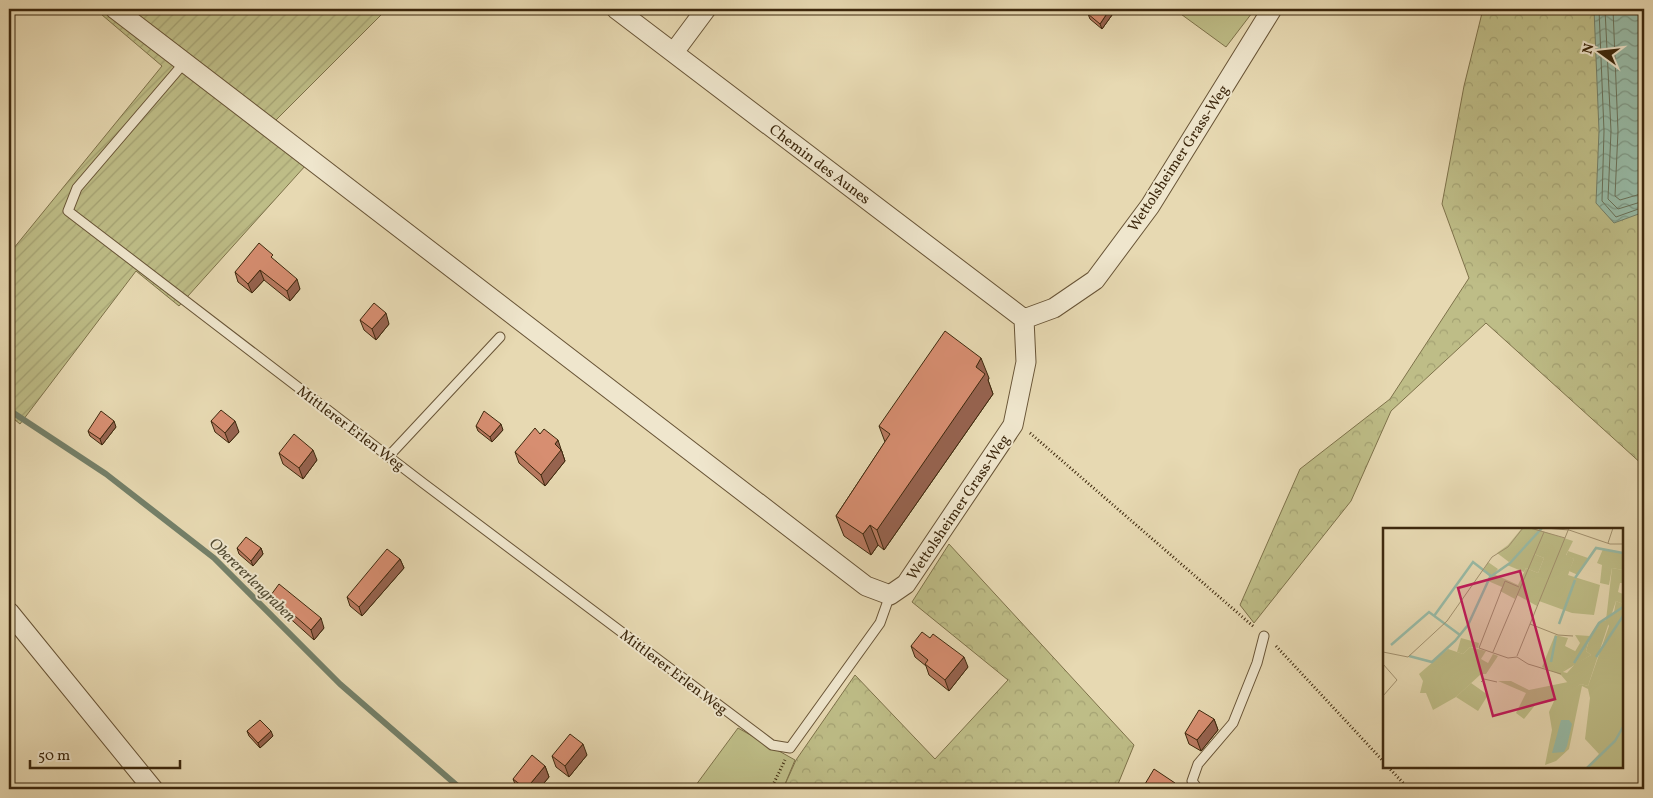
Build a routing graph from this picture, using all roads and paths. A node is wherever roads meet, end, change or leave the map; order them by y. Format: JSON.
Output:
{"nodes":[{"id":1,"x":115,"y":9,"type":"edge"},
{"id":2,"x":616,"y":9,"type":"edge"},
{"id":3,"x":706,"y":9,"type":"edge"},
{"id":4,"x":1272,"y":9,"type":"edge"},
{"id":5,"x":674,"y":52,"type":"junction"},
{"id":6,"x":184,"y":63,"type":"junction"},
{"id":7,"x":1024,"y":319,"type":"junction"},
{"id":8,"x":500,"y":337,"type":"dead end"},
{"id":9,"x":1013,"y":425,"type":"junction"},
{"id":10,"x":388,"y":456,"type":"junction"},
{"id":11,"x":890,"y":595,"type":"junction"},
{"id":12,"x":9,"y":612,"type":"edge"},
{"id":13,"x":1264,"y":636,"type":"junction"},
{"id":14,"x":790,"y":748,"type":"junction"},
{"id":15,"x":1383,"y":761,"type":"edge"},
{"id":16,"x":1389,"y":768,"type":"edge"},
{"id":17,"x":153,"y":789,"type":"edge"},
{"id":18,"x":771,"y":789,"type":"edge"},
{"id":19,"x":1198,"y":789,"type":"edge"},
{"id":20,"x":1409,"y":789,"type":"edge"}],
"edges":[{"from":1,"to":6,"type":"street"},
{"from":2,"to":5,"type":"street","name":"Chemin des Aunes"},
{"from":3,"to":5,"type":"street"},
{"from":4,"to":7,"type":"street","name":"Wettolsheimer Grass-Weg"},
{"from":5,"to":7,"type":"street","name":"Chemin des Aunes"},
{"from":6,"to":10,"type":"lane","name":"Mittlerer Erlen Weg"},
{"from":6,"to":11,"type":"street"},
{"from":7,"to":9,"type":"street","name":"Wettolsheimer Grass-Weg"},
{"from":8,"to":10,"type":"lane"},
{"from":9,"to":11,"type":"street","name":"Wettolsheimer Grass-Weg"},
{"from":9,"to":13,"type":"path"},
{"from":10,"to":14,"type":"lane","name":"Mittlerer Erlen Weg"},
{"from":11,"to":14,"type":"lane"},
{"from":12,"to":17,"type":"street"},
{"from":13,"to":15,"type":"path"},
{"from":13,"to":19,"type":"lane"},
{"from":14,"to":18,"type":"path"},
{"from":16,"to":20,"type":"path"}]}
